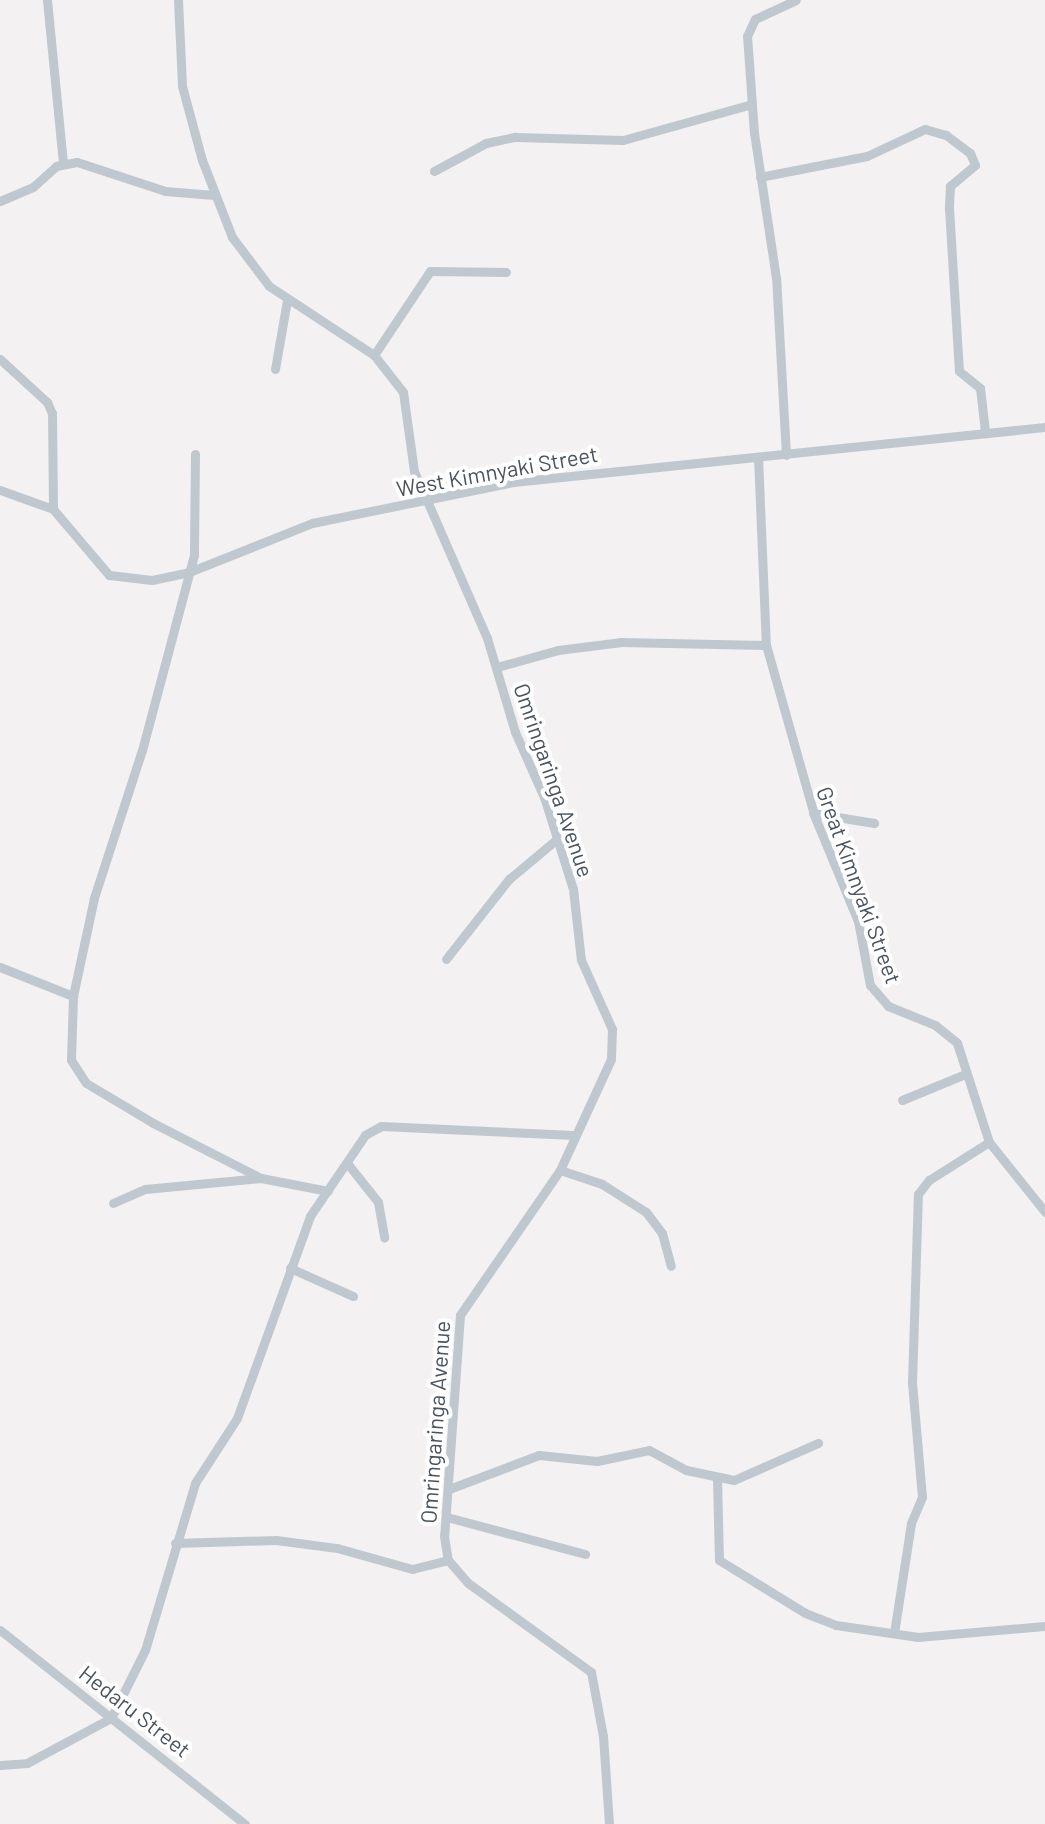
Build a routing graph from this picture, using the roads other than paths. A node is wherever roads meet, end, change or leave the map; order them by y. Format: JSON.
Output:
{"nodes":[{"id":1,"x":47,"y":0,"type":"edge"},
{"id":2,"x":178,"y":0,"type":"edge"},
{"id":3,"x":796,"y":0,"type":"edge"},
{"id":4,"x":752,"y":104,"type":"junction"},
{"id":5,"x":63,"y":163,"type":"junction"},
{"id":6,"x":434,"y":171,"type":"dead end"},
{"id":7,"x":760,"y":177,"type":"junction"},
{"id":8,"x":214,"y":195,"type":"junction"},
{"id":9,"x":0,"y":201,"type":"edge"},
{"id":10,"x":506,"y":272,"type":"dead end"},
{"id":11,"x":287,"y":300,"type":"junction"},
{"id":12,"x":374,"y":355,"type":"junction"},
{"id":13,"x":0,"y":359,"type":"edge"},
{"id":14,"x":275,"y":369,"type":"dead end"},
{"id":15,"x":1045,"y":427,"type":"edge"},
{"id":16,"x":985,"y":431,"type":"junction"},
{"id":17,"x":195,"y":454,"type":"dead end"},
{"id":18,"x":786,"y":455,"type":"junction"},
{"id":19,"x":758,"y":457,"type":"junction"},
{"id":20,"x":0,"y":490,"type":"edge"},
{"id":21,"x":427,"y":501,"type":"junction"},
{"id":22,"x":53,"y":509,"type":"junction"},
{"id":23,"x":189,"y":572,"type":"junction"},
{"id":24,"x":766,"y":645,"type":"junction"},
{"id":25,"x":497,"y":667,"type":"junction"},
{"id":26,"x":813,"y":813,"type":"junction"},
{"id":27,"x":874,"y":823,"type":"dead end"},
{"id":28,"x":557,"y":839,"type":"junction"},
{"id":29,"x":446,"y":959,"type":"dead end"},
{"id":30,"x":0,"y":967,"type":"edge"},
{"id":31,"x":73,"y":996,"type":"junction"},
{"id":32,"x":965,"y":1074,"type":"junction"},
{"id":33,"x":902,"y":1100,"type":"dead end"},
{"id":34,"x":574,"y":1135,"type":"junction"},
{"id":35,"x":989,"y":1142,"type":"junction"},
{"id":36,"x":347,"y":1163,"type":"junction"},
{"id":37,"x":560,"y":1170,"type":"junction"},
{"id":38,"x":261,"y":1178,"type":"junction"},
{"id":39,"x":328,"y":1191,"type":"junction"},
{"id":40,"x":113,"y":1203,"type":"dead end"},
{"id":41,"x":1045,"y":1212,"type":"edge"},
{"id":42,"x":384,"y":1237,"type":"dead end"},
{"id":43,"x":671,"y":1266,"type":"dead end"},
{"id":44,"x":290,"y":1268,"type":"junction"},
{"id":45,"x":353,"y":1296,"type":"dead end"},
{"id":46,"x":818,"y":1443,"type":"dead end"},
{"id":47,"x":717,"y":1479,"type":"junction"},
{"id":48,"x":449,"y":1489,"type":"junction"},
{"id":49,"x":447,"y":1517,"type":"junction"},
{"id":50,"x":175,"y":1543,"type":"junction"},
{"id":51,"x":585,"y":1554,"type":"dead end"},
{"id":52,"x":448,"y":1560,"type":"junction"},
{"id":53,"x":1045,"y":1626,"type":"edge"},
{"id":54,"x":0,"y":1630,"type":"edge"},
{"id":55,"x":894,"y":1633,"type":"junction"},
{"id":56,"x":111,"y":1718,"type":"junction"},
{"id":57,"x":0,"y":1765,"type":"edge"},
{"id":58,"x":245,"y":1824,"type":"edge"},
{"id":59,"x":609,"y":1824,"type":"edge"}],
"edges":[{"from":1,"to":5,"type":"street"},
{"from":2,"to":8,"type":"street","name":"Omringaringa Avenue"},
{"from":3,"to":4,"type":"street"},
{"from":4,"to":6,"type":"street"},
{"from":4,"to":7,"type":"street"},
{"from":5,"to":8,"type":"street"},
{"from":5,"to":9,"type":"street"},
{"from":7,"to":16,"type":"street"},
{"from":7,"to":18,"type":"street"},
{"from":8,"to":11,"type":"street","name":"Omringaringa Avenue"},
{"from":10,"to":12,"type":"street"},
{"from":11,"to":12,"type":"street","name":"Omringaringa Avenue"},
{"from":11,"to":14,"type":"street"},
{"from":12,"to":21,"type":"street","name":"Omringaringa Avenue"},
{"from":13,"to":22,"type":"street"},
{"from":15,"to":16,"type":"street","name":"West Kimnyaki Street"},
{"from":16,"to":18,"type":"street","name":"West Kimnyaki Street"},
{"from":17,"to":23,"type":"street"},
{"from":18,"to":19,"type":"street","name":"West Kimnyaki Street"},
{"from":19,"to":21,"type":"street","name":"West Kimnyaki Street"},
{"from":19,"to":24,"type":"street","name":"Great Kimnyaki Street"},
{"from":20,"to":22,"type":"street"},
{"from":21,"to":23,"type":"street","name":"West Kimnyaki Street"},
{"from":21,"to":25,"type":"street","name":"Omringaringa Avenue"},
{"from":22,"to":23,"type":"street","name":"West Kimnyaki Street"},
{"from":23,"to":31,"type":"street"},
{"from":24,"to":25,"type":"street"},
{"from":24,"to":26,"type":"street","name":"Great Kimnyaki Street"},
{"from":25,"to":28,"type":"street","name":"Omringaringa Avenue"},
{"from":26,"to":27,"type":"street"},
{"from":26,"to":32,"type":"street","name":"Great Kimnyaki Street"},
{"from":28,"to":29,"type":"street"},
{"from":28,"to":34,"type":"street","name":"Omringaringa Avenue"},
{"from":30,"to":31,"type":"street"},
{"from":31,"to":38,"type":"street"},
{"from":32,"to":33,"type":"street"},
{"from":32,"to":35,"type":"street","name":"Great Kimnyaki Street"},
{"from":34,"to":36,"type":"street"},
{"from":34,"to":37,"type":"street","name":"Omringaringa Avenue"},
{"from":35,"to":41,"type":"street","name":"Great Kimnyaki Street"},
{"from":35,"to":55,"type":"street"},
{"from":36,"to":39,"type":"street"},
{"from":36,"to":42,"type":"street"},
{"from":37,"to":43,"type":"street"},
{"from":37,"to":48,"type":"street","name":"Omringaringa Avenue"},
{"from":38,"to":39,"type":"street"},
{"from":38,"to":40,"type":"street"},
{"from":39,"to":44,"type":"street"},
{"from":44,"to":45,"type":"street"},
{"from":44,"to":50,"type":"street"},
{"from":46,"to":47,"type":"street"},
{"from":47,"to":48,"type":"street"},
{"from":47,"to":55,"type":"street"},
{"from":48,"to":49,"type":"street","name":"Omringaringa Avenue"},
{"from":49,"to":51,"type":"street"},
{"from":49,"to":52,"type":"street","name":"Omringaringa Avenue"},
{"from":50,"to":52,"type":"street"},
{"from":50,"to":56,"type":"street"},
{"from":52,"to":59,"type":"street"},
{"from":53,"to":55,"type":"street"},
{"from":54,"to":56,"type":"street","name":"Hedaru Street"},
{"from":56,"to":57,"type":"street"},
{"from":56,"to":58,"type":"street","name":"Hedaru Street"}]}
